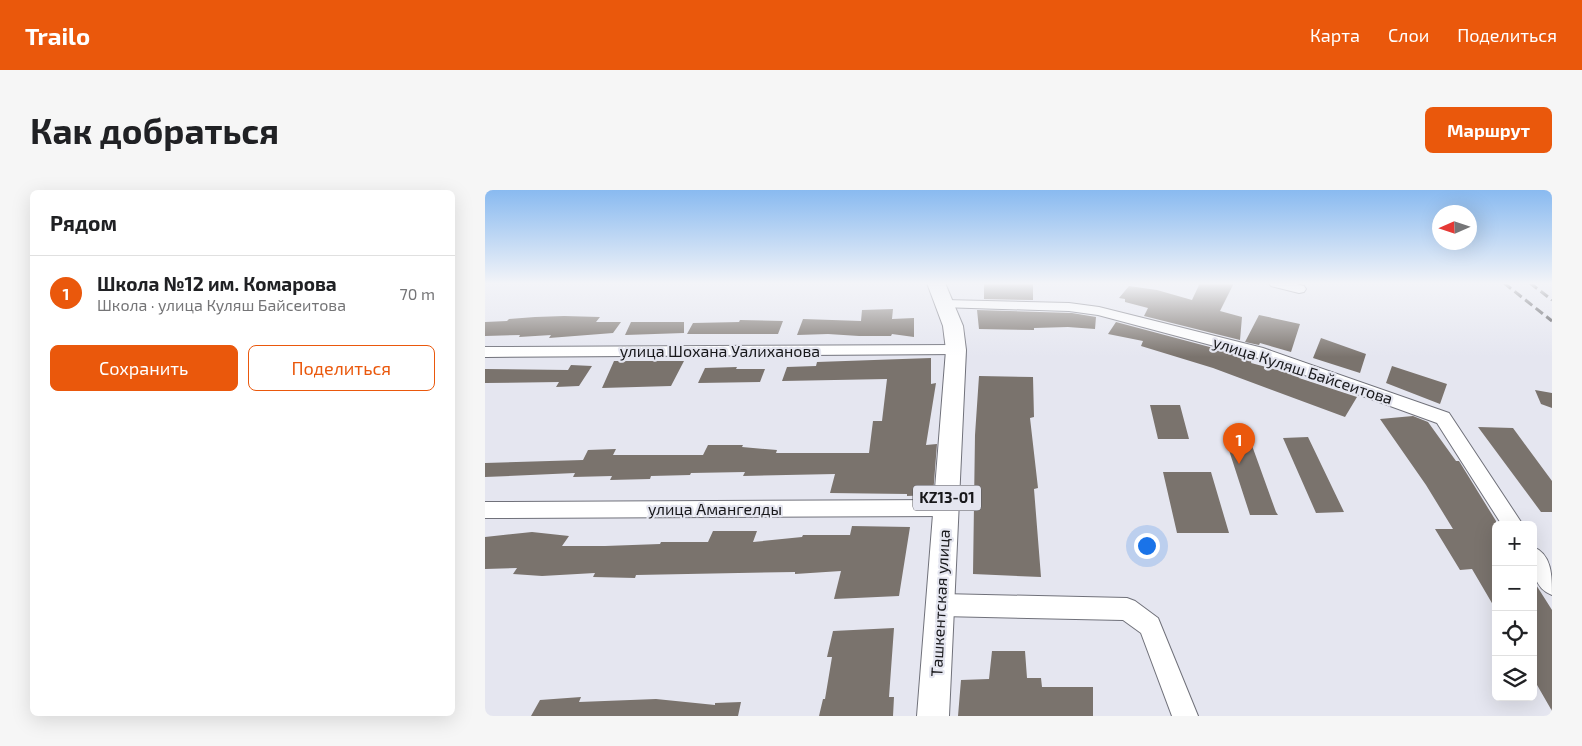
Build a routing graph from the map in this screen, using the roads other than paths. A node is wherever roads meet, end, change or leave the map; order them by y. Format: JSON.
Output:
{"nodes":[{"id":1,"x":946,"y":308,"type":"edge"},
{"id":2,"x":1073,"y":308,"type":"edge"},
{"id":3,"x":956,"y":350,"type":"junction"},
{"id":4,"x":485,"y":352,"type":"edge"},
{"id":5,"x":946,"y":508,"type":"junction"},
{"id":6,"x":485,"y":510,"type":"edge"},
{"id":7,"x":1510,"y":521,"type":"edge"},
{"id":8,"x":1537,"y":562,"type":"edge"},
{"id":9,"x":1552,"y":585,"type":"edge"},
{"id":10,"x":941,"y":605,"type":"junction"},
{"id":11,"x":933,"y":716,"type":"edge"},
{"id":12,"x":1185,"y":716,"type":"edge"}],
"edges":[{"from":1,"to":3,"type":"main road","name":"Ташкентская улица","number":"KZ13-01"},
{"from":2,"to":7,"type":"street","name":"улица Куляш Байсеитова"},
{"from":3,"to":4,"type":"street","name":"улица Шохана Уалиханова"},
{"from":3,"to":5,"type":"main road","name":"Ташкентская улица","number":"KZ13-01"},
{"from":5,"to":6,"type":"street","name":"улица Амангелды"},
{"from":5,"to":10,"type":"main road","name":"Ташкентская улица","number":"KZ13-01"},
{"from":8,"to":9,"type":"street"},
{"from":10,"to":11,"type":"main road","name":"Ташкентская улица","number":"KZ13-01"},
{"from":10,"to":12,"type":"street"}]}
